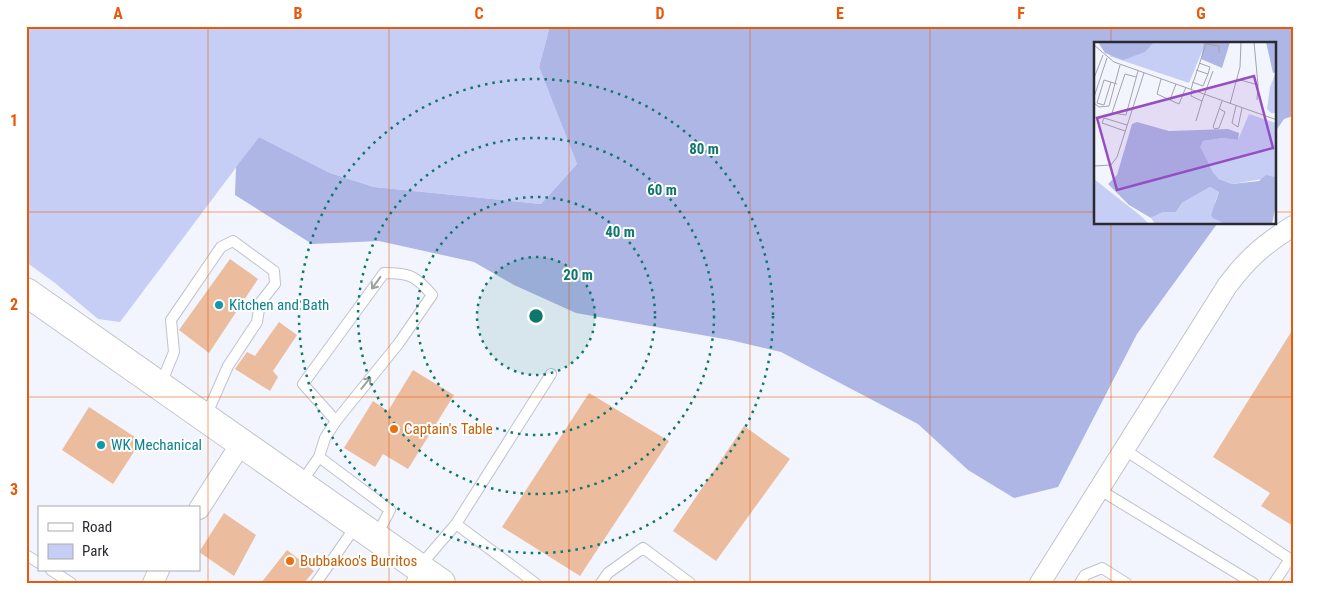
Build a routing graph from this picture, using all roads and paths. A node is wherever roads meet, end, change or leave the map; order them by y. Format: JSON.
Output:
{"nodes":[{"id":1,"x":1293,"y":226,"type":"edge"},
{"id":2,"x":26,"y":292,"type":"edge"},
{"id":3,"x":551,"y":374,"type":"dead end"},
{"id":4,"x":161,"y":385,"type":"junction"},
{"id":5,"x":206,"y":416,"type":"junction"},
{"id":6,"x":336,"y":421,"type":"junction"},
{"id":7,"x":242,"y":442,"type":"junction"},
{"id":8,"x":1125,"y":450,"type":"junction"},
{"id":9,"x":319,"y":457,"type":"junction"},
{"id":10,"x":301,"y":483,"type":"junction"},
{"id":11,"x":1100,"y":490,"type":"junction"},
{"id":12,"x":200,"y":507,"type":"edge"},
{"id":13,"x":456,"y":524,"type":"junction"},
{"id":14,"x":367,"y":530,"type":"junction"},
{"id":15,"x":26,"y":555,"type":"edge"},
{"id":16,"x":38,"y":562,"type":"edge"},
{"id":17,"x":53,"y":572,"type":"edge"},
{"id":18,"x":415,"y":575,"type":"edge"},
{"id":19,"x":71,"y":583,"type":"edge"},
{"id":20,"x":316,"y":583,"type":"edge"},
{"id":21,"x":442,"y":583,"type":"edge"},
{"id":22,"x":535,"y":583,"type":"edge"},
{"id":23,"x":602,"y":583,"type":"edge"},
{"id":24,"x":690,"y":583,"type":"edge"},
{"id":25,"x":1040,"y":583,"type":"edge"},
{"id":26,"x":1080,"y":583,"type":"edge"},
{"id":27,"x":1126,"y":583,"type":"edge"},
{"id":28,"x":1253,"y":583,"type":"edge"},
{"id":29,"x":1274,"y":583,"type":"edge"}],
"edges":[{"from":1,"to":8,"type":"street"},
{"from":2,"to":4,"type":"main road"},
{"from":3,"to":13,"type":"lane"},
{"from":4,"to":5,"type":"main road"},
{"from":4,"to":5,"type":"lane"},
{"from":5,"to":7,"type":"main road"},
{"from":6,"to":6,"type":"lane","one_way":true},
{"from":6,"to":9,"type":"lane"},
{"from":7,"to":10,"type":"main road"},
{"from":7,"to":12,"type":"street"},
{"from":8,"to":11,"type":"street"},
{"from":8,"to":29,"type":"lane"},
{"from":9,"to":10,"type":"lane"},
{"from":9,"to":14,"type":"lane"},
{"from":10,"to":14,"type":"main road"},
{"from":11,"to":25,"type":"street"},
{"from":11,"to":28,"type":"lane"},
{"from":13,"to":18,"type":"lane"},
{"from":13,"to":22,"type":"lane"},
{"from":14,"to":18,"type":"main road"},
{"from":14,"to":20,"type":"lane"},
{"from":15,"to":16,"type":"lane"},
{"from":17,"to":19,"type":"lane"},
{"from":18,"to":21,"type":"main road"},
{"from":23,"to":24,"type":"lane"},
{"from":26,"to":27,"type":"lane"}]}
